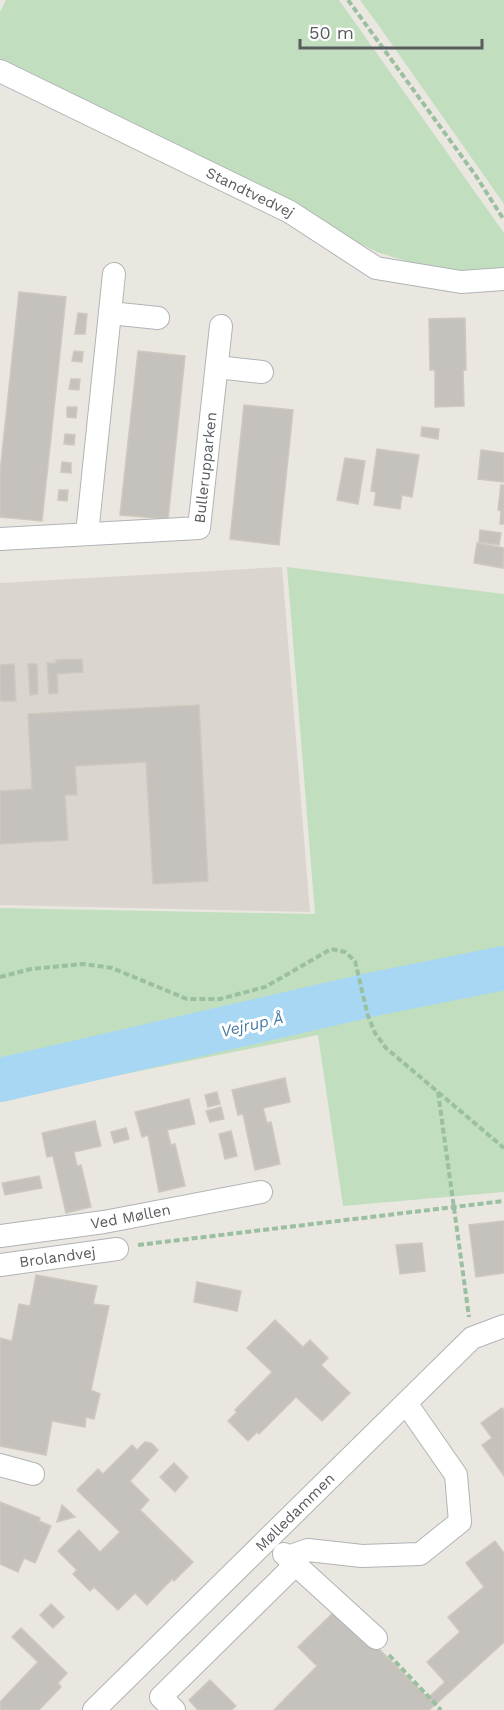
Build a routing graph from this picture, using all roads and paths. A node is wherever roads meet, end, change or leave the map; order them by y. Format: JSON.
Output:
{"nodes":[{"id":1,"x":348,"y":0,"type":"edge"},
{"id":2,"x":0,"y":71,"type":"edge"},
{"id":3,"x":504,"y":220,"type":"edge"},
{"id":4,"x":114,"y":274,"type":"dead end"},
{"id":5,"x":504,"y":279,"type":"edge"},
{"id":6,"x":110,"y":313,"type":"junction"},
{"id":7,"x":158,"y":318,"type":"dead end"},
{"id":8,"x":221,"y":326,"type":"dead end"},
{"id":9,"x":217,"y":367,"type":"junction"},
{"id":10,"x":262,"y":372,"type":"dead end"},
{"id":11,"x":87,"y":534,"type":"junction"},
{"id":12,"x":0,"y":539,"type":"edge"},
{"id":13,"x":0,"y":977,"type":"edge"},
{"id":14,"x":438,"y":1092,"type":"junction"},
{"id":15,"x":504,"y":1148,"type":"edge"},
{"id":16,"x":261,"y":1192,"type":"dead end"},
{"id":17,"x":504,"y":1201,"type":"edge"},
{"id":18,"x":453,"y":1207,"type":"junction"},
{"id":19,"x":0,"y":1236,"type":"edge"},
{"id":20,"x":117,"y":1249,"type":"joint"},
{"id":21,"x":0,"y":1266,"type":"edge"},
{"id":22,"x":504,"y":1326,"type":"edge"},
{"id":23,"x":472,"y":1338,"type":"junction"},
{"id":24,"x":406,"y":1403,"type":"junction"},
{"id":25,"x":0,"y":1465,"type":"edge"},
{"id":26,"x":33,"y":1474,"type":"dead end"},
{"id":27,"x":267,"y":1539,"type":"junction"},
{"id":28,"x":291,"y":1561,"type":"junction"},
{"id":29,"x":376,"y":1638,"type":"joint"},
{"id":30,"x":147,"y":1658,"type":"junction"},
{"id":31,"x":174,"y":1684,"type":"junction"},
{"id":32,"x":105,"y":1706,"type":"edge"},
{"id":33,"x":174,"y":1710,"type":"edge"},
{"id":34,"x":441,"y":1710,"type":"edge"}],
"edges":[{"from":1,"to":3,"type":"path"},
{"from":2,"to":5,"type":"street","name":"Standtvedvej"},
{"from":4,"to":6,"type":"street"},
{"from":6,"to":7,"type":"street"},
{"from":6,"to":11,"type":"street"},
{"from":8,"to":9,"type":"street","name":"Bullerupparken"},
{"from":9,"to":10,"type":"street"},
{"from":9,"to":11,"type":"street","name":"Bullerupparken"},
{"from":11,"to":12,"type":"street","name":"Bullerupparken"},
{"from":13,"to":14,"type":"path"},
{"from":14,"to":15,"type":"path"},
{"from":14,"to":18,"type":"path"},
{"from":16,"to":19,"type":"street","name":"Ved Møllen"},
{"from":17,"to":18,"type":"path"},
{"from":18,"to":20,"type":"path"},
{"from":18,"to":23,"type":"path"},
{"from":20,"to":21,"type":"street","name":"Brolandvej"},
{"from":22,"to":23,"type":"street","name":"Mølledammen"},
{"from":23,"to":24,"type":"street","name":"Mølledammen"},
{"from":24,"to":27,"type":"street","name":"Mølledammen"},
{"from":24,"to":28,"type":"street"},
{"from":25,"to":26,"type":"street"},
{"from":27,"to":28,"type":"street"},
{"from":27,"to":30,"type":"street","name":"Mølledammen"},
{"from":28,"to":29,"type":"street"},
{"from":28,"to":31,"type":"street"},
{"from":29,"to":34,"type":"path"},
{"from":30,"to":31,"type":"street"},
{"from":30,"to":32,"type":"street","name":"Mølledammen"},
{"from":31,"to":33,"type":"street"}]}
